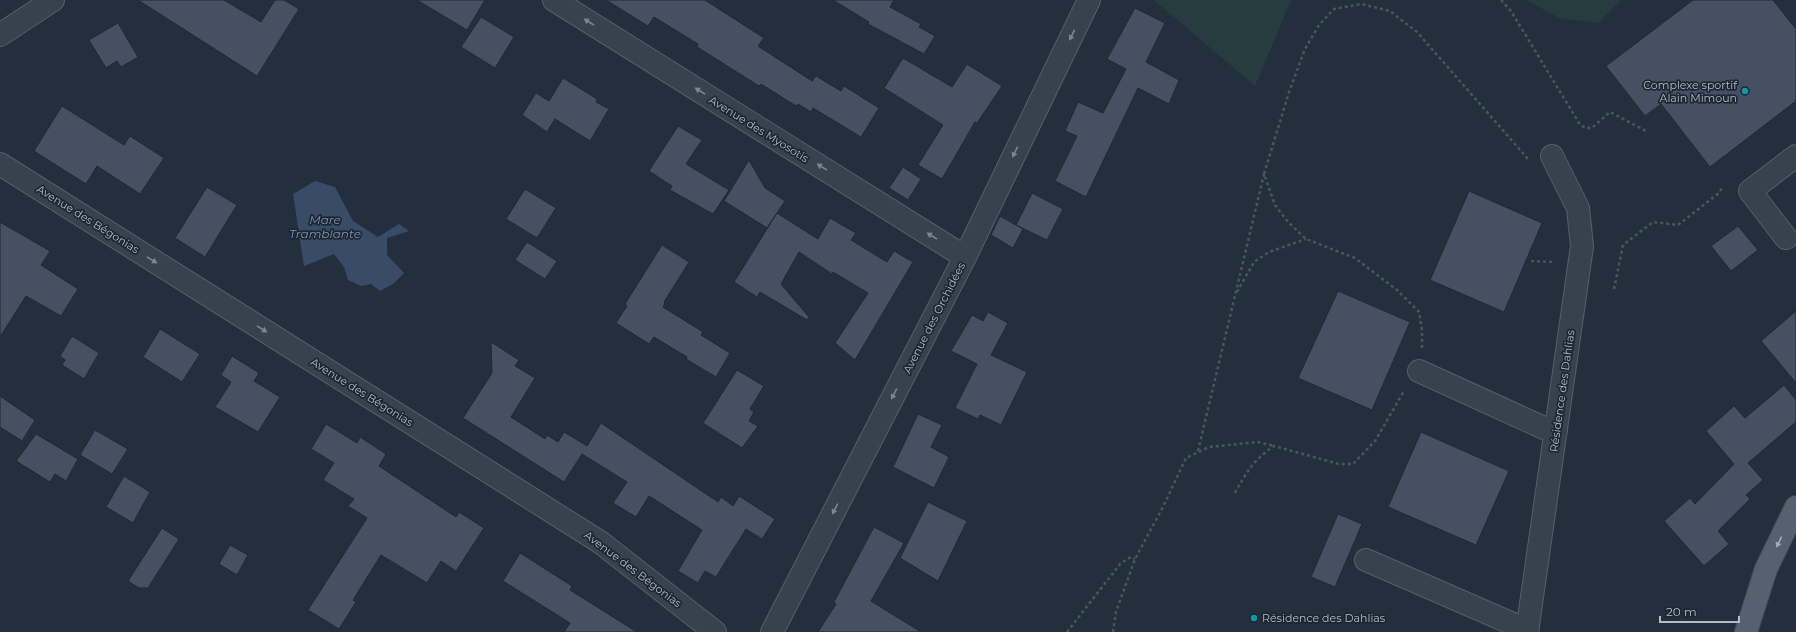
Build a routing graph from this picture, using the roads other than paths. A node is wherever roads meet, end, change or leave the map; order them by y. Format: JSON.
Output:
{"nodes":[{"id":1,"x":53,"y":0,"type":"edge"},
{"id":2,"x":554,"y":0,"type":"edge"},
{"id":3,"x":1089,"y":0,"type":"edge"},
{"id":4,"x":0,"y":35,"type":"edge"},
{"id":5,"x":1552,"y":156,"type":"dead end"},
{"id":6,"x":1796,"y":156,"type":"edge"},
{"id":7,"x":0,"y":164,"type":"edge"},
{"id":8,"x":1786,"y":238,"type":"dead end"},
{"id":9,"x":965,"y":257,"type":"junction"},
{"id":10,"x":1420,"y":362,"type":"road end"},
{"id":11,"x":1556,"y":430,"type":"junction"},
{"id":12,"x":1796,"y":507,"type":"edge"},
{"id":13,"x":1366,"y":560,"type":"dead end"},
{"id":14,"x":1528,"y":629,"type":"edge"},
{"id":15,"x":715,"y":632,"type":"edge"},
{"id":16,"x":772,"y":632,"type":"edge"},
{"id":17,"x":1746,"y":632,"type":"edge"}],
"edges":[{"from":1,"to":4,"type":"street"},
{"from":9,"to":2,"type":"street","name":"Avenue des Myosotis","one_way":true},
{"from":3,"to":9,"type":"street","name":"Avenue des Orchidées","one_way":true},
{"from":5,"to":11,"type":"street","name":"Résidence des Dahlias"},
{"from":6,"to":8,"type":"street"},
{"from":7,"to":15,"type":"street","name":"Avenue des Bégonias","one_way":true},
{"from":9,"to":16,"type":"street","name":"Avenue des Orchidées","one_way":true},
{"from":10,"to":11,"type":"street"},
{"from":11,"to":14,"type":"street","name":"Résidence des Dahlias"},
{"from":12,"to":17,"type":"main road","one_way":true},
{"from":13,"to":14,"type":"street"}]}
